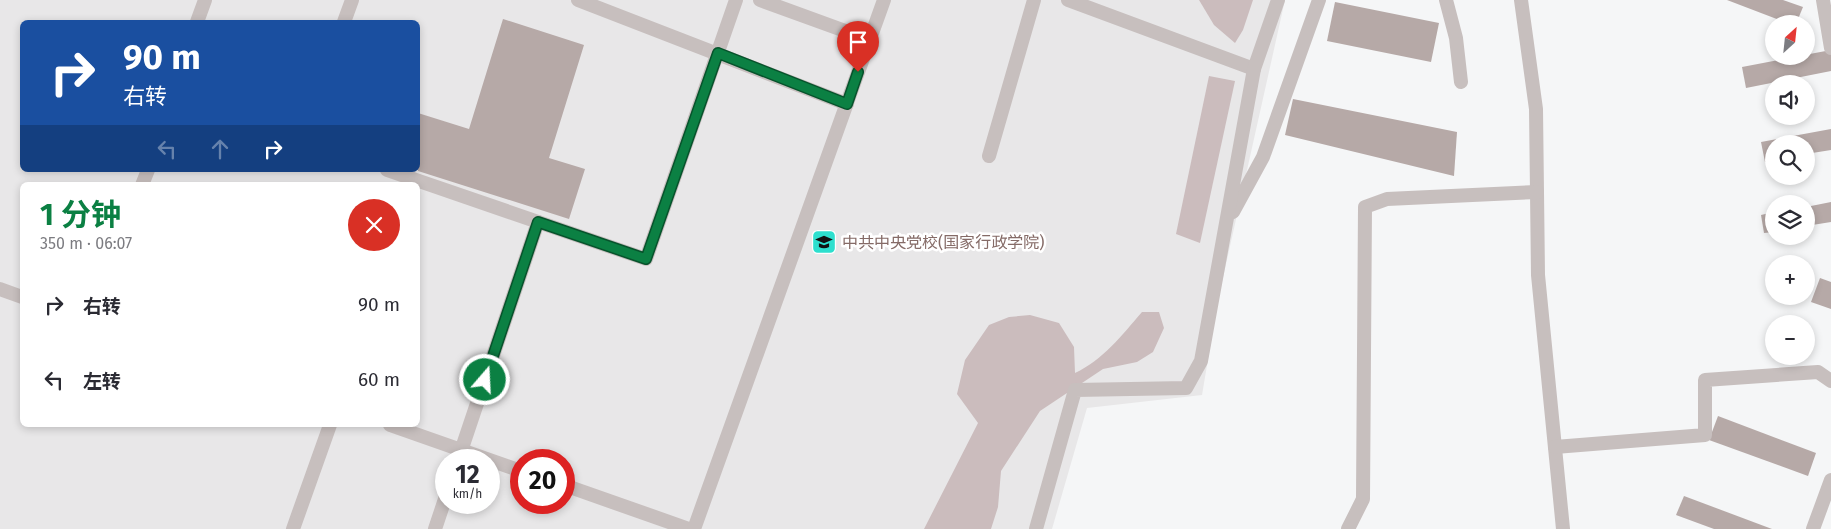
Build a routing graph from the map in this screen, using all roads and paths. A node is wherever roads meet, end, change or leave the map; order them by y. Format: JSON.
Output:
{"nodes":[{"id":1,"x":204,"y":0,"type":"edge"},
{"id":2,"x":352,"y":0,"type":"edge"},
{"id":3,"x":736,"y":0,"type":"edge"},
{"id":4,"x":760,"y":0,"type":"edge"},
{"id":5,"x":884,"y":0,"type":"edge"},
{"id":6,"x":1034,"y":0,"type":"edge"},
{"id":7,"x":1068,"y":0,"type":"edge"},
{"id":8,"x":1278,"y":0,"type":"edge"},
{"id":9,"x":1319,"y":0,"type":"edge"},
{"id":10,"x":1446,"y":0,"type":"edge"},
{"id":11,"x":1521,"y":0,"type":"edge"},
{"id":12,"x":1822,"y":0,"type":"edge"},
{"id":13,"x":581,"y":1,"type":"edge"},
{"id":14,"x":198,"y":20,"type":"edge"},
{"id":15,"x":345,"y":20,"type":"edge"},
{"id":16,"x":870,"y":40,"type":"junction"},
{"id":17,"x":1831,"y":48,"type":"edge"},
{"id":18,"x":718,"y":53,"type":"junction"},
{"id":19,"x":1254,"y":69,"type":"junction"},
{"id":20,"x":1461,"y":82,"type":"dead end"},
{"id":21,"x":847,"y":104,"type":"junction"},
{"id":22,"x":989,"y":156,"type":"dead end"},
{"id":23,"x":392,"y":172,"type":"edge"},
{"id":24,"x":416,"y":182,"type":"edge"},
{"id":25,"x":420,"y":184,"type":"edge"},
{"id":26,"x":1537,"y":192,"type":"junction"},
{"id":27,"x":538,"y":222,"type":"junction"},
{"id":28,"x":1226,"y":224,"type":"junction"},
{"id":29,"x":0,"y":289,"type":"edge"},
{"id":30,"x":20,"y":296,"type":"edge"},
{"id":31,"x":1831,"y":381,"type":"edge"},
{"id":32,"x":329,"y":427,"type":"edge"},
{"id":33,"x":395,"y":427,"type":"edge"},
{"id":34,"x":1555,"y":447,"type":"junction"},
{"id":35,"x":446,"y":449,"type":"edge"},
{"id":36,"x":462,"y":449,"type":"edge"},
{"id":37,"x":1831,"y":480,"type":"edge"},
{"id":38,"x":575,"y":490,"type":"edge"},
{"id":39,"x":440,"y":514,"type":"edge"},
{"id":40,"x":293,"y":529,"type":"edge"},
{"id":41,"x":435,"y":529,"type":"edge"},
{"id":42,"x":689,"y":529,"type":"edge"},
{"id":43,"x":694,"y":529,"type":"edge"},
{"id":44,"x":1036,"y":529,"type":"edge"},
{"id":45,"x":1348,"y":529,"type":"edge"},
{"id":46,"x":1563,"y":529,"type":"edge"},
{"id":47,"x":1813,"y":529,"type":"edge"}],
"edges":[{"from":1,"to":14,"type":"street"},
{"from":2,"to":15,"type":"street"},
{"from":3,"to":18,"type":"street"},
{"from":4,"to":16,"type":"street"},
{"from":5,"to":16,"type":"street"},
{"from":6,"to":22,"type":"street"},
{"from":7,"to":19,"type":"street"},
{"from":8,"to":19,"type":"street"},
{"from":9,"to":28,"type":"street"},
{"from":10,"to":20,"type":"street"},
{"from":11,"to":26,"type":"street"},
{"from":12,"to":17,"type":"street"},
{"from":13,"to":18,"type":"street"},
{"from":16,"to":21,"type":"street"},
{"from":18,"to":21,"type":"street"},
{"from":18,"to":27,"type":"street"},
{"from":19,"to":28,"type":"street"},
{"from":21,"to":43,"type":"street"},
{"from":23,"to":24,"type":"street"},
{"from":25,"to":27,"type":"street"},
{"from":26,"to":34,"type":"street"},
{"from":26,"to":45,"type":"street"},
{"from":27,"to":36,"type":"street"},
{"from":28,"to":44,"type":"street"},
{"from":29,"to":30,"type":"street"},
{"from":31,"to":34,"type":"street"},
{"from":32,"to":40,"type":"street"},
{"from":33,"to":35,"type":"street"},
{"from":34,"to":46,"type":"street"},
{"from":37,"to":47,"type":"street"},
{"from":38,"to":42,"type":"street"},
{"from":39,"to":41,"type":"street"}]}
